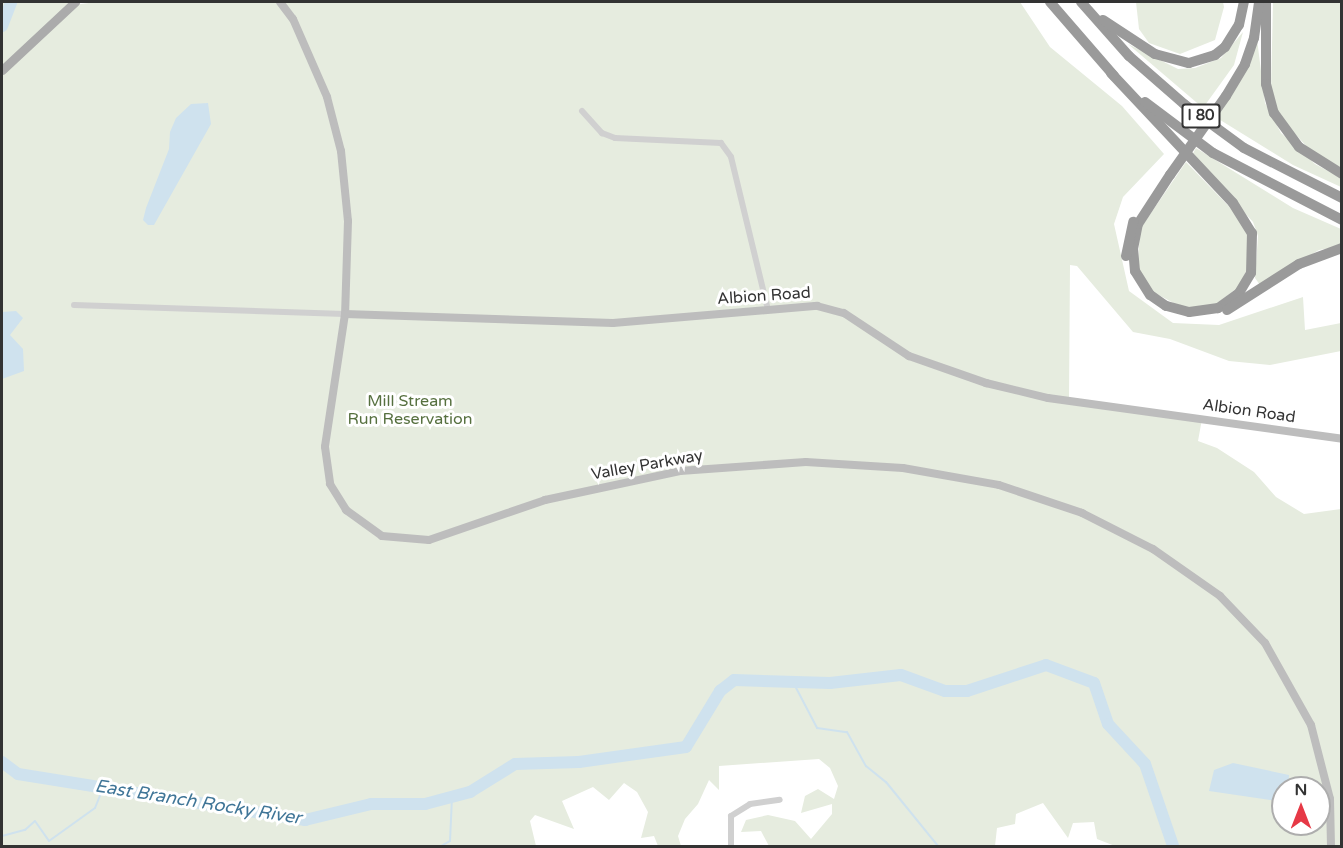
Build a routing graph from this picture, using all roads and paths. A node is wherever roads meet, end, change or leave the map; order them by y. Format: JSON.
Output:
{"nodes":[{"id":1,"x":75,"y":2,"type":"edge"},
{"id":2,"x":280,"y":2,"type":"edge"},
{"id":3,"x":1050,"y":2,"type":"edge"},
{"id":4,"x":1244,"y":2,"type":"edge"},
{"id":5,"x":1248,"y":2,"type":"edge"},
{"id":6,"x":1258,"y":2,"type":"edge"},
{"id":7,"x":1266,"y":2,"type":"edge"},
{"id":8,"x":1082,"y":3,"type":"edge"},
{"id":9,"x":2,"y":70,"type":"edge"},
{"id":10,"x":1111,"y":73,"type":"junction"},
{"id":11,"x":1223,"y":95,"type":"junction"},
{"id":12,"x":582,"y":111,"type":"dead end"},
{"id":13,"x":1168,"y":174,"type":"junction"},
{"id":14,"x":1341,"y":174,"type":"edge"},
{"id":15,"x":1341,"y":198,"type":"edge"},
{"id":16,"x":1341,"y":220,"type":"edge"},
{"id":17,"x":1341,"y":248,"type":"edge"},
{"id":18,"x":74,"y":304,"type":"dead end"},
{"id":19,"x":768,"y":310,"type":"junction"},
{"id":20,"x":345,"y":314,"type":"junction"},
{"id":21,"x":1341,"y":439,"type":"edge"},
{"id":22,"x":780,"y":800,"type":"dead end"},
{"id":23,"x":731,"y":846,"type":"edge"},
{"id":24,"x":1331,"y":846,"type":"edge"}],
"edges":[{"from":1,"to":9,"type":"main road"},
{"from":2,"to":20,"type":"street","name":"Valley Parkway"},
{"from":3,"to":10,"type":"highway","number":"I 80"},
{"from":4,"to":8,"type":"highway"},
{"from":5,"to":11,"type":"highway"},
{"from":6,"to":11,"type":"highway"},
{"from":7,"to":14,"type":"highway"},
{"from":8,"to":15,"type":"highway","number":"I 80"},
{"from":10,"to":13,"type":"highway"},
{"from":10,"to":16,"type":"highway","number":"I 80"},
{"from":11,"to":13,"type":"highway","bridge":true},
{"from":12,"to":19,"type":"street"},
{"from":13,"to":17,"type":"highway"},
{"from":18,"to":20,"type":"street"},
{"from":19,"to":20,"type":"street","name":"Albion Road"},
{"from":19,"to":21,"type":"street","name":"Albion Road"},
{"from":20,"to":24,"type":"street","name":"Valley Parkway"},
{"from":22,"to":23,"type":"street"}]}
